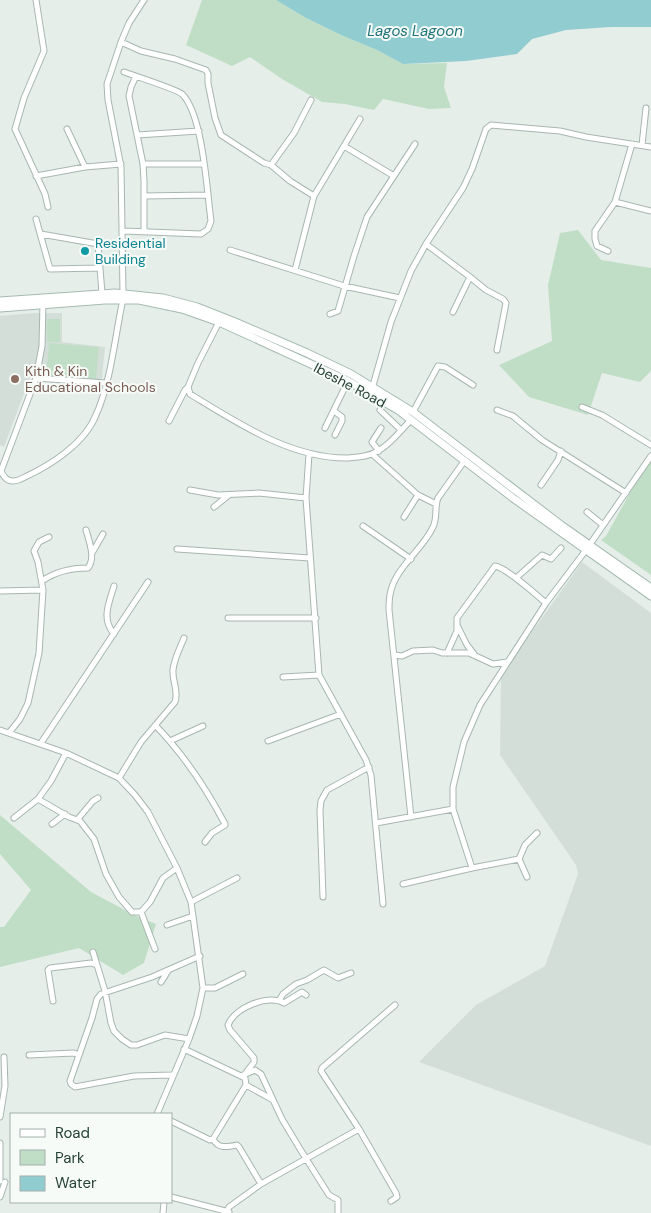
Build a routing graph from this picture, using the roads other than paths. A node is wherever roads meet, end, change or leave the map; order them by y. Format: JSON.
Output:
{"nodes":[{"id":1,"x":36,"y":0,"type":"edge"},
{"id":2,"x":144,"y":0,"type":"edge"},
{"id":3,"x":121,"y":42,"type":"junction"},
{"id":4,"x":124,"y":72,"type":"dead end"},
{"id":5,"x":136,"y":76,"type":"junction"},
{"id":6,"x":312,"y":100,"type":"dead end"},
{"id":7,"x":646,"y":108,"type":"dead end"},
{"id":8,"x":360,"y":119,"type":"dead end"},
{"id":9,"x":67,"y":129,"type":"dead end"},
{"id":10,"x":199,"y":131,"type":"junction"},
{"id":11,"x":137,"y":135,"type":"junction"},
{"id":12,"x":415,"y":144,"type":"dead end"},
{"id":13,"x":632,"y":144,"type":"junction"},
{"id":14,"x":642,"y":145,"type":"junction"},
{"id":15,"x":344,"y":146,"type":"junction"},
{"id":16,"x":651,"y":147,"type":"edge"},
{"id":17,"x":121,"y":164,"type":"junction"},
{"id":18,"x":142,"y":164,"type":"junction"},
{"id":19,"x":204,"y":164,"type":"junction"},
{"id":20,"x":271,"y":165,"type":"junction"},
{"id":21,"x":85,"y":167,"type":"junction"},
{"id":22,"x":36,"y":176,"type":"junction"},
{"id":23,"x":394,"y":176,"type":"junction"},
{"id":24,"x":208,"y":195,"type":"junction"},
{"id":25,"x":144,"y":196,"type":"junction"},
{"id":26,"x":314,"y":196,"type":"junction"},
{"id":27,"x":615,"y":202,"type":"junction"},
{"id":28,"x":48,"y":207,"type":"dead end"},
{"id":29,"x":651,"y":211,"type":"edge"},
{"id":30,"x":36,"y":219,"type":"dead end"},
{"id":31,"x":123,"y":231,"type":"junction"},
{"id":32,"x":144,"y":232,"type":"junction"},
{"id":33,"x":41,"y":234,"type":"junction"},
{"id":34,"x":426,"y":244,"type":"junction"},
{"id":35,"x":230,"y":250,"type":"dead end"},
{"id":36,"x":608,"y":251,"type":"dead end"},
{"id":37,"x":100,"y":268,"type":"junction"},
{"id":38,"x":295,"y":270,"type":"junction"},
{"id":39,"x":470,"y":277,"type":"junction"},
{"id":40,"x":344,"y":286,"type":"junction"},
{"id":41,"x":102,"y":293,"type":"junction"},
{"id":42,"x":123,"y":296,"type":"junction"},
{"id":43,"x":400,"y":298,"type":"junction"},
{"id":44,"x":0,"y":301,"type":"edge"},
{"id":45,"x":43,"y":303,"type":"junction"},
{"id":46,"x":0,"y":308,"type":"edge"},
{"id":47,"x":453,"y":312,"type":"dead end"},
{"id":48,"x":330,"y":314,"type":"dead end"},
{"id":49,"x":219,"y":322,"type":"junction"},
{"id":50,"x":497,"y":350,"type":"dead end"},
{"id":51,"x":36,"y":378,"type":"junction"},
{"id":52,"x":348,"y":382,"type":"junction"},
{"id":53,"x":106,"y":383,"type":"junction"},
{"id":54,"x":473,"y":385,"type":"dead end"},
{"id":55,"x":188,"y":387,"type":"junction"},
{"id":56,"x":371,"y":390,"type":"junction"},
{"id":57,"x":582,"y":407,"type":"dead end"},
{"id":58,"x":380,"y":410,"type":"dead end"},
{"id":59,"x":497,"y":410,"type":"dead end"},
{"id":60,"x":334,"y":411,"type":"junction"},
{"id":61,"x":412,"y":416,"type":"junction"},
{"id":62,"x":169,"y":421,"type":"dead end"},
{"id":63,"x":325,"y":428,"type":"dead end"},
{"id":64,"x":381,"y":428,"type":"dead end"},
{"id":65,"x":401,"y":430,"type":"junction"},
{"id":66,"x":335,"y":435,"type":"dead end"},
{"id":67,"x":651,"y":444,"type":"edge"},
{"id":68,"x":379,"y":451,"type":"junction"},
{"id":69,"x":561,"y":452,"type":"junction"},
{"id":70,"x":309,"y":454,"type":"junction"},
{"id":71,"x":372,"y":454,"type":"junction"},
{"id":72,"x":651,"y":456,"type":"edge"},
{"id":73,"x":465,"y":460,"type":"junction"},
{"id":74,"x":541,"y":485,"type":"dead end"},
{"id":75,"x":190,"y":490,"type":"dead end"},
{"id":76,"x":626,"y":493,"type":"junction"},
{"id":77,"x":230,"y":494,"type":"junction"},
{"id":78,"x":418,"y":495,"type":"junction"},
{"id":79,"x":306,"y":498,"type":"junction"},
{"id":80,"x":436,"y":504,"type":"junction"},
{"id":81,"x":214,"y":507,"type":"dead end"},
{"id":82,"x":587,"y":512,"type":"dead end"},
{"id":83,"x":404,"y":517,"type":"dead end"},
{"id":84,"x":603,"y":524,"type":"junction"},
{"id":85,"x":364,"y":526,"type":"dead end"},
{"id":86,"x":86,"y":530,"type":"dead end"},
{"id":87,"x":103,"y":534,"type":"dead end"},
{"id":88,"x":49,"y":537,"type":"dead end"},
{"id":89,"x":562,"y":548,"type":"dead end"},
{"id":90,"x":588,"y":548,"type":"junction"},
{"id":91,"x":177,"y":549,"type":"dead end"},
{"id":92,"x":92,"y":553,"type":"junction"},
{"id":93,"x":310,"y":558,"type":"junction"},
{"id":94,"x":411,"y":559,"type":"junction"},
{"id":95,"x":516,"y":578,"type":"junction"},
{"id":96,"x":42,"y":582,"type":"junction"},
{"id":97,"x":148,"y":582,"type":"dead end"},
{"id":98,"x":114,"y":586,"type":"dead end"},
{"id":99,"x":651,"y":588,"type":"edge"},
{"id":100,"x":43,"y":590,"type":"junction"},
{"id":101,"x":0,"y":591,"type":"edge"},
{"id":102,"x":651,"y":596,"type":"edge"},
{"id":103,"x":546,"y":603,"type":"junction"},
{"id":104,"x":228,"y":618,"type":"dead end"},
{"id":105,"x":316,"y":618,"type":"junction"},
{"id":106,"x":457,"y":624,"type":"junction"},
{"id":107,"x":114,"y":634,"type":"junction"},
{"id":108,"x":184,"y":638,"type":"dead end"},
{"id":109,"x":447,"y":653,"type":"junction"},
{"id":110,"x":394,"y":655,"type":"junction"},
{"id":111,"x":474,"y":655,"type":"junction"},
{"id":112,"x":507,"y":662,"type":"junction"},
{"id":113,"x":320,"y":674,"type":"junction"},
{"id":114,"x":283,"y":677,"type":"dead end"},
{"id":115,"x":341,"y":714,"type":"junction"},
{"id":116,"x":156,"y":726,"type":"junction"},
{"id":117,"x":203,"y":726,"type":"dead end"},
{"id":118,"x":0,"y":730,"type":"edge"},
{"id":119,"x":9,"y":733,"type":"junction"},
{"id":120,"x":170,"y":741,"type":"junction"},
{"id":121,"x":268,"y":741,"type":"dead end"},
{"id":122,"x":41,"y":744,"type":"junction"},
{"id":123,"x":66,"y":753,"type":"junction"},
{"id":124,"x":369,"y":767,"type":"junction"},
{"id":125,"x":118,"y":778,"type":"junction"},
{"id":126,"x":98,"y":798,"type":"dead end"},
{"id":127,"x":38,"y":799,"type":"junction"},
{"id":128,"x":453,"y":810,"type":"junction"},
{"id":129,"x":65,"y":814,"type":"junction"},
{"id":130,"x":411,"y":817,"type":"junction"},
{"id":131,"x":14,"y":818,"type":"dead end"},
{"id":132,"x":77,"y":820,"type":"junction"},
{"id":133,"x":376,"y":823,"type":"junction"},
{"id":134,"x":52,"y":824,"type":"dead end"},
{"id":135,"x":536,"y":833,"type":"dead end"},
{"id":136,"x":206,"y":842,"type":"dead end"},
{"id":137,"x":519,"y":859,"type":"junction"},
{"id":138,"x":177,"y":868,"type":"junction"},
{"id":139,"x":472,"y":868,"type":"junction"},
{"id":140,"x":527,"y":877,"type":"dead end"},
{"id":141,"x":237,"y":878,"type":"dead end"},
{"id":142,"x":403,"y":884,"type":"dead end"},
{"id":143,"x":323,"y":897,"type":"dead end"},
{"id":144,"x":190,"y":902,"type":"junction"},
{"id":145,"x":382,"y":904,"type":"dead end"},
{"id":146,"x":141,"y":912,"type":"junction"},
{"id":147,"x":193,"y":916,"type":"junction"},
{"id":148,"x":167,"y":925,"type":"dead end"},
{"id":149,"x":155,"y":949,"type":"dead end"},
{"id":150,"x":93,"y":952,"type":"dead end"},
{"id":151,"x":200,"y":956,"type":"junction"},
{"id":152,"x":96,"y":965,"type":"junction"},
{"id":153,"x":168,"y":971,"type":"junction"},
{"id":154,"x":351,"y":973,"type":"dead end"},
{"id":155,"x":243,"y":974,"type":"dead end"},
{"id":156,"x":161,"y":982,"type":"dead end"},
{"id":157,"x":203,"y":988,"type":"junction"},
{"id":158,"x":104,"y":992,"type":"junction"},
{"id":159,"x":306,"y":995,"type":"dead end"},
{"id":160,"x":280,"y":1000,"type":"junction"},
{"id":161,"x":53,"y":1001,"type":"dead end"},
{"id":162,"x":395,"y":1005,"type":"dead end"},
{"id":163,"x":188,"y":1039,"type":"junction"},
{"id":164,"x":184,"y":1049,"type":"junction"},
{"id":165,"x":29,"y":1055,"type":"dead end"},
{"id":166,"x":79,"y":1055,"type":"junction"},
{"id":167,"x":4,"y":1057,"type":"dead end"},
{"id":168,"x":172,"y":1075,"type":"junction"},
{"id":169,"x":243,"y":1075,"type":"junction"},
{"id":170,"x":246,"y":1085,"type":"junction"},
{"id":171,"x":273,"y":1100,"type":"junction"},
{"id":172,"x":157,"y":1113,"type":"edge"},
{"id":173,"x":0,"y":1117,"type":"edge"},
{"id":174,"x":172,"y":1121,"type":"edge"},
{"id":175,"x":359,"y":1129,"type":"junction"},
{"id":176,"x":213,"y":1139,"type":"junction"},
{"id":177,"x":0,"y":1142,"type":"edge"},
{"id":178,"x":306,"y":1159,"type":"junction"},
{"id":179,"x":4,"y":1181,"type":"edge"},
{"id":180,"x":261,"y":1184,"type":"junction"},
{"id":181,"x":0,"y":1197,"type":"edge"},
{"id":182,"x":172,"y":1197,"type":"edge"},
{"id":183,"x":392,"y":1201,"type":"dead end"},
{"id":184,"x":228,"y":1212,"type":"edge"},
{"id":185,"x":338,"y":1213,"type":"edge"}],
"edges":[{"from":1,"to":22,"type":"street"},
{"from":2,"to":3,"type":"street"},
{"from":3,"to":17,"type":"street"},
{"from":3,"to":20,"type":"street"},
{"from":4,"to":5,"type":"street"},
{"from":5,"to":10,"type":"street"},
{"from":5,"to":11,"type":"street"},
{"from":6,"to":20,"type":"street"},
{"from":7,"to":14,"type":"street"},
{"from":8,"to":15,"type":"street"},
{"from":9,"to":21,"type":"street"},
{"from":10,"to":11,"type":"street"},
{"from":10,"to":19,"type":"street"},
{"from":11,"to":18,"type":"street"},
{"from":12,"to":23,"type":"street"},
{"from":13,"to":14,"type":"street"},
{"from":13,"to":27,"type":"street"},
{"from":13,"to":34,"type":"street"},
{"from":14,"to":16,"type":"street"},
{"from":15,"to":23,"type":"street"},
{"from":15,"to":26,"type":"street"},
{"from":17,"to":21,"type":"street"},
{"from":17,"to":31,"type":"street"},
{"from":18,"to":19,"type":"street"},
{"from":18,"to":25,"type":"street"},
{"from":19,"to":24,"type":"street"},
{"from":20,"to":26,"type":"street"},
{"from":21,"to":22,"type":"street"},
{"from":22,"to":28,"type":"street"},
{"from":23,"to":40,"type":"street"},
{"from":24,"to":25,"type":"street"},
{"from":24,"to":32,"type":"street"},
{"from":25,"to":32,"type":"street"},
{"from":26,"to":38,"type":"street"},
{"from":27,"to":29,"type":"street"},
{"from":27,"to":36,"type":"street"},
{"from":30,"to":33,"type":"street"},
{"from":31,"to":32,"type":"street"},
{"from":31,"to":42,"type":"street"},
{"from":33,"to":37,"type":"street"},
{"from":33,"to":37,"type":"street"},
{"from":34,"to":39,"type":"street"},
{"from":34,"to":43,"type":"street"},
{"from":35,"to":38,"type":"street"},
{"from":37,"to":41,"type":"street"},
{"from":38,"to":40,"type":"street"},
{"from":39,"to":47,"type":"street"},
{"from":39,"to":50,"type":"street"},
{"from":40,"to":43,"type":"street"},
{"from":40,"to":48,"type":"street"},
{"from":41,"to":42,"type":"main road","name":"Ibeshe Road"},
{"from":41,"to":44,"type":"main road","name":"Ibeshe Road"},
{"from":42,"to":45,"type":"main road","name":"Ibeshe Road"},
{"from":42,"to":49,"type":"main road","name":"Ibeshe Road"},
{"from":42,"to":53,"type":"street"},
{"from":42,"to":56,"type":"main road","name":"Ibeshe Road"},
{"from":43,"to":56,"type":"street"},
{"from":45,"to":46,"type":"main road","name":"Ibeshe Road"},
{"from":45,"to":51,"type":"street"},
{"from":49,"to":52,"type":"main road","name":"Ibeshe Road"},
{"from":49,"to":55,"type":"street"},
{"from":51,"to":53,"type":"street"},
{"from":51,"to":53,"type":"street"},
{"from":52,"to":56,"type":"main road","name":"Ibeshe Road"},
{"from":52,"to":60,"type":"street"},
{"from":54,"to":61,"type":"street"},
{"from":55,"to":62,"type":"street"},
{"from":55,"to":70,"type":"street"},
{"from":56,"to":61,"type":"main road","name":"Ibeshe Road"},
{"from":57,"to":67,"type":"street"},
{"from":58,"to":65,"type":"street"},
{"from":59,"to":69,"type":"street"},
{"from":60,"to":63,"type":"street"},
{"from":60,"to":66,"type":"street"},
{"from":61,"to":65,"type":"street"},
{"from":61,"to":73,"type":"main road","name":"Ibeshe Road"},
{"from":61,"to":90,"type":"main road","name":"Ibeshe Road"},
{"from":64,"to":68,"type":"street"},
{"from":65,"to":68,"type":"street"},
{"from":68,"to":71,"type":"street"},
{"from":69,"to":74,"type":"street"},
{"from":69,"to":76,"type":"street"},
{"from":70,"to":71,"type":"street"},
{"from":70,"to":79,"type":"street"},
{"from":71,"to":78,"type":"street"},
{"from":72,"to":76,"type":"street"},
{"from":73,"to":80,"type":"street"},
{"from":73,"to":90,"type":"main road","name":"Ibeshe Road"},
{"from":75,"to":77,"type":"street"},
{"from":76,"to":84,"type":"street"},
{"from":77,"to":79,"type":"street"},
{"from":77,"to":81,"type":"street"},
{"from":78,"to":80,"type":"street"},
{"from":78,"to":83,"type":"street"},
{"from":79,"to":93,"type":"street"},
{"from":80,"to":94,"type":"street"},
{"from":82,"to":84,"type":"street"},
{"from":84,"to":90,"type":"street"},
{"from":85,"to":94,"type":"street"},
{"from":86,"to":92,"type":"street"},
{"from":87,"to":92,"type":"street"},
{"from":88,"to":96,"type":"street"},
{"from":89,"to":95,"type":"street"},
{"from":90,"to":99,"type":"main road","name":"Ibeshe Road"},
{"from":90,"to":102,"type":"main road","name":"Ibeshe Road"},
{"from":90,"to":103,"type":"street"},
{"from":91,"to":93,"type":"street"},
{"from":92,"to":96,"type":"street"},
{"from":93,"to":105,"type":"street"},
{"from":94,"to":110,"type":"street"},
{"from":95,"to":103,"type":"street"},
{"from":95,"to":106,"type":"street"},
{"from":96,"to":100,"type":"street"},
{"from":97,"to":107,"type":"street"},
{"from":98,"to":107,"type":"street"},
{"from":100,"to":101,"type":"street"},
{"from":100,"to":119,"type":"street"},
{"from":103,"to":112,"type":"street"},
{"from":104,"to":105,"type":"street"},
{"from":105,"to":113,"type":"street"},
{"from":106,"to":109,"type":"street"},
{"from":106,"to":111,"type":"street"},
{"from":107,"to":122,"type":"street"},
{"from":108,"to":116,"type":"street"},
{"from":109,"to":110,"type":"street"},
{"from":109,"to":111,"type":"street"},
{"from":110,"to":130,"type":"street"},
{"from":111,"to":112,"type":"street"},
{"from":112,"to":128,"type":"street"},
{"from":113,"to":114,"type":"street"},
{"from":113,"to":115,"type":"street"},
{"from":115,"to":121,"type":"street"},
{"from":115,"to":124,"type":"street"},
{"from":116,"to":120,"type":"street"},
{"from":116,"to":125,"type":"street"},
{"from":117,"to":120,"type":"street"},
{"from":118,"to":119,"type":"street"},
{"from":119,"to":122,"type":"street"},
{"from":120,"to":136,"type":"street"},
{"from":122,"to":123,"type":"street"},
{"from":123,"to":125,"type":"street"},
{"from":123,"to":127,"type":"street"},
{"from":124,"to":133,"type":"street"},
{"from":124,"to":143,"type":"street"},
{"from":125,"to":138,"type":"street"},
{"from":126,"to":132,"type":"street"},
{"from":127,"to":129,"type":"street"},
{"from":127,"to":131,"type":"street"},
{"from":128,"to":130,"type":"street"},
{"from":128,"to":139,"type":"street"},
{"from":129,"to":132,"type":"street"},
{"from":129,"to":134,"type":"street"},
{"from":130,"to":133,"type":"street"},
{"from":132,"to":146,"type":"street"},
{"from":133,"to":145,"type":"street"},
{"from":135,"to":137,"type":"street"},
{"from":137,"to":139,"type":"street"},
{"from":137,"to":140,"type":"street"},
{"from":138,"to":144,"type":"street"},
{"from":138,"to":146,"type":"street"},
{"from":139,"to":142,"type":"street"},
{"from":141,"to":144,"type":"street"},
{"from":144,"to":147,"type":"street"},
{"from":146,"to":149,"type":"street"},
{"from":147,"to":148,"type":"street"},
{"from":147,"to":151,"type":"street"},
{"from":150,"to":152,"type":"street"},
{"from":151,"to":153,"type":"street"},
{"from":151,"to":157,"type":"street"},
{"from":152,"to":158,"type":"street"},
{"from":152,"to":161,"type":"street"},
{"from":153,"to":156,"type":"street"},
{"from":153,"to":158,"type":"street"},
{"from":154,"to":160,"type":"street"},
{"from":155,"to":157,"type":"street"},
{"from":157,"to":163,"type":"street"},
{"from":158,"to":163,"type":"street"},
{"from":158,"to":166,"type":"street"},
{"from":159,"to":160,"type":"street"},
{"from":160,"to":169,"type":"street"},
{"from":162,"to":175,"type":"street"},
{"from":163,"to":164,"type":"street"},
{"from":164,"to":168,"type":"street"},
{"from":164,"to":169,"type":"street"},
{"from":165,"to":166,"type":"street"},
{"from":166,"to":168,"type":"street"},
{"from":167,"to":173,"type":"street"},
{"from":168,"to":172,"type":"street"},
{"from":169,"to":170,"type":"street"},
{"from":169,"to":171,"type":"street"},
{"from":170,"to":171,"type":"street"},
{"from":170,"to":176,"type":"street"},
{"from":171,"to":178,"type":"street"},
{"from":174,"to":176,"type":"street"},
{"from":175,"to":178,"type":"street"},
{"from":175,"to":183,"type":"street"},
{"from":176,"to":180,"type":"street"},
{"from":177,"to":179,"type":"street"},
{"from":178,"to":180,"type":"street"},
{"from":178,"to":185,"type":"street"},
{"from":179,"to":181,"type":"street"},
{"from":180,"to":184,"type":"street"},
{"from":182,"to":184,"type":"street"}]}
